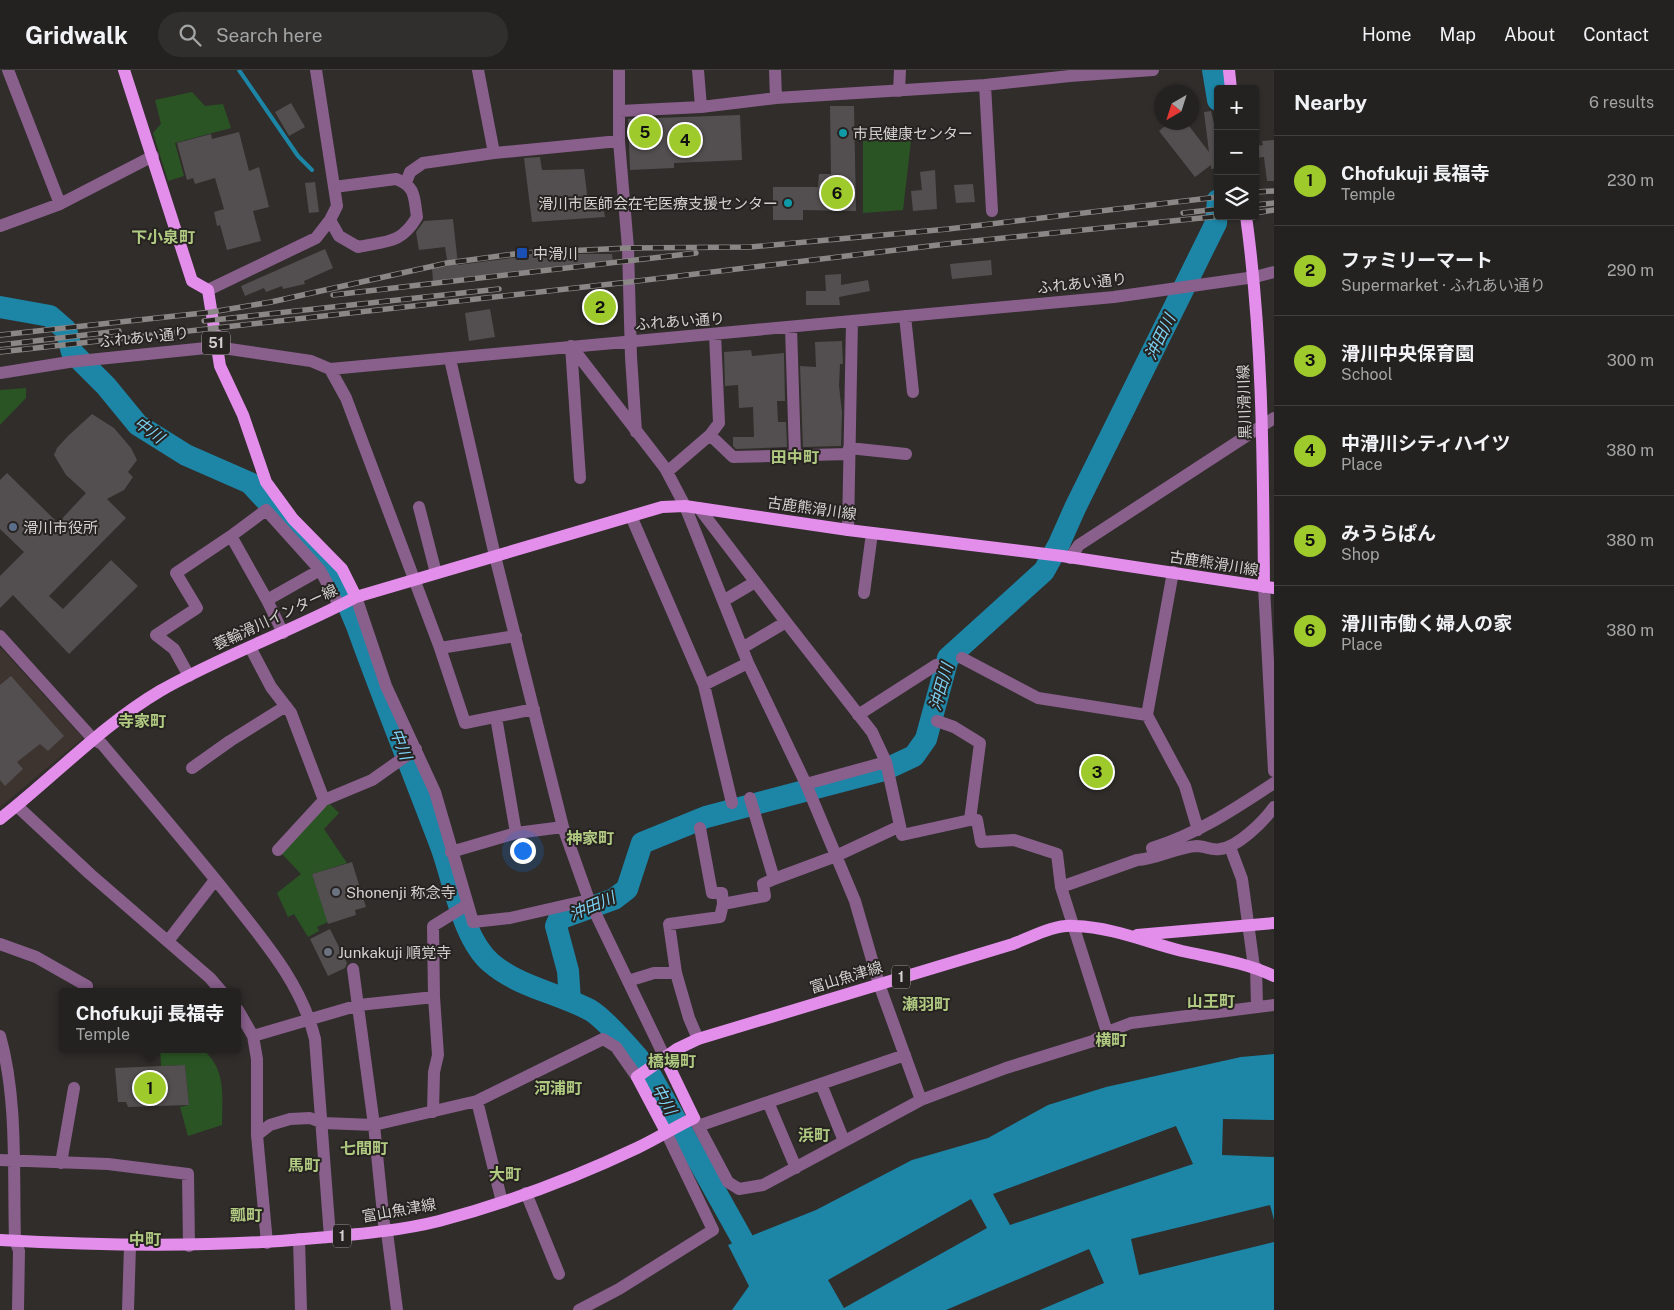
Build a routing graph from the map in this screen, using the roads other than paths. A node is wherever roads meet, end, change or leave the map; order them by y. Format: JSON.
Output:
{"nodes":[{"id":1,"x":8,"y":70,"type":"edge"},
{"id":2,"x":124,"y":70,"type":"edge"},
{"id":3,"x":316,"y":70,"type":"edge"},
{"id":4,"x":478,"y":70,"type":"edge"},
{"id":5,"x":619,"y":70,"type":"edge"},
{"id":6,"x":698,"y":70,"type":"edge"},
{"id":7,"x":775,"y":70,"type":"edge"},
{"id":8,"x":900,"y":70,"type":"edge"},
{"id":9,"x":1153,"y":70,"type":"edge"},
{"id":10,"x":1229,"y":70,"type":"edge"},
{"id":11,"x":1231,"y":85,"type":"edge"},
{"id":12,"x":985,"y":86,"type":"junction"},
{"id":13,"x":898,"y":91,"type":"junction"},
{"id":14,"x":776,"y":98,"type":"junction"},
{"id":15,"x":701,"y":107,"type":"junction"},
{"id":16,"x":620,"y":111,"type":"junction"},
{"id":17,"x":620,"y":141,"type":"junction"},
{"id":18,"x":494,"y":153,"type":"junction"},
{"id":19,"x":153,"y":156,"type":"junction"},
{"id":20,"x":406,"y":183,"type":"junction"},
{"id":21,"x":334,"y":186,"type":"junction"},
{"id":22,"x":60,"y":204,"type":"junction"},
{"id":23,"x":992,"y":210,"type":"dead end"},
{"id":24,"x":330,"y":220,"type":"junction"},
{"id":25,"x":1247,"y":220,"type":"edge"},
{"id":26,"x":0,"y":226,"type":"edge"},
{"id":27,"x":1274,"y":272,"type":"edge"},
{"id":28,"x":1255,"y":277,"type":"junction"},
{"id":29,"x":208,"y":290,"type":"junction"},
{"id":30,"x":905,"y":316,"type":"junction"},
{"id":31,"x":852,"y":321,"type":"junction"},
{"id":32,"x":791,"y":327,"type":"junction"},
{"id":33,"x":715,"y":334,"type":"junction"},
{"id":34,"x":630,"y":341,"type":"junction"},
{"id":35,"x":571,"y":346,"type":"junction"},
{"id":36,"x":216,"y":347,"type":"junction"},
{"id":37,"x":450,"y":359,"type":"junction"},
{"id":38,"x":330,"y":370,"type":"junction"},
{"id":39,"x":0,"y":372,"type":"edge"},
{"id":40,"x":913,"y":392,"type":"dead end"},
{"id":41,"x":1274,"y":418,"type":"edge"},
{"id":42,"x":1262,"y":426,"type":"junction"},
{"id":43,"x":636,"y":433,"type":"junction"},
{"id":44,"x":710,"y":435,"type":"junction"},
{"id":45,"x":849,"y":451,"type":"junction"},
{"id":46,"x":906,"y":454,"type":"dead end"},
{"id":47,"x":795,"y":455,"type":"junction"},
{"id":48,"x":667,"y":472,"type":"junction"},
{"id":49,"x":580,"y":478,"type":"dead end"},
{"id":50,"x":685,"y":506,"type":"junction"},
{"id":51,"x":419,"y":507,"type":"dead end"},
{"id":52,"x":699,"y":508,"type":"junction"},
{"id":53,"x":631,"y":516,"type":"junction"},
{"id":54,"x":848,"y":530,"type":"junction"},
{"id":55,"x":872,"y":533,"type":"junction"},
{"id":56,"x":231,"y":536,"type":"junction"},
{"id":57,"x":495,"y":556,"type":"junction"},
{"id":58,"x":1066,"y":557,"type":"junction"},
{"id":59,"x":320,"y":570,"type":"junction"},
{"id":60,"x":1173,"y":572,"type":"junction"},
{"id":61,"x":436,"y":573,"type":"junction"},
{"id":62,"x":416,"y":579,"type":"junction"},
{"id":63,"x":755,"y":582,"type":"junction"},
{"id":64,"x":1269,"y":588,"type":"edge"},
{"id":65,"x":864,"y":593,"type":"dead end"},
{"id":66,"x":356,"y":596,"type":"junction"},
{"id":67,"x":267,"y":600,"type":"junction"},
{"id":68,"x":723,"y":601,"type":"junction"},
{"id":69,"x":339,"y":605,"type":"junction"},
{"id":70,"x":786,"y":622,"type":"junction"},
{"id":71,"x":283,"y":632,"type":"junction"},
{"id":72,"x":0,"y":636,"type":"edge"},
{"id":73,"x":516,"y":636,"type":"junction"},
{"id":74,"x":250,"y":647,"type":"junction"},
{"id":75,"x":440,"y":648,"type":"junction"},
{"id":76,"x":742,"y":648,"type":"junction"},
{"id":77,"x":962,"y":658,"type":"dead end"},
{"id":78,"x":748,"y":663,"type":"junction"},
{"id":79,"x":936,"y":665,"type":"dead end"},
{"id":80,"x":1272,"y":668,"type":"edge"},
{"id":81,"x":190,"y":676,"type":"junction"},
{"id":82,"x":704,"y":684,"type":"junction"},
{"id":83,"x":286,"y":706,"type":"junction"},
{"id":84,"x":534,"y":709,"type":"junction"},
{"id":85,"x":1147,"y":714,"type":"junction"},
{"id":86,"x":858,"y":715,"type":"junction"},
{"id":87,"x":496,"y":717,"type":"junction"},
{"id":88,"x":938,"y":721,"type":"dead end"},
{"id":89,"x":93,"y":738,"type":"junction"},
{"id":90,"x":416,"y":750,"type":"junction"},
{"id":91,"x":886,"y":762,"type":"junction"},
{"id":92,"x":192,"y":768,"type":"dead end"},
{"id":93,"x":1274,"y":771,"type":"edge"},
{"id":94,"x":1274,"y":783,"type":"edge"},
{"id":95,"x":806,"y":784,"type":"junction"},
{"id":96,"x":750,"y":798,"type":"dead end"},
{"id":97,"x":324,"y":800,"type":"junction"},
{"id":98,"x":732,"y":803,"type":"dead end"},
{"id":99,"x":17,"y":806,"type":"junction"},
{"id":100,"x":1274,"y":808,"type":"edge"},
{"id":101,"x":0,"y":819,"type":"edge"},
{"id":102,"x":970,"y":820,"type":"junction"},
{"id":103,"x":563,"y":827,"type":"junction"},
{"id":104,"x":898,"y":827,"type":"junction"},
{"id":105,"x":700,"y":828,"type":"dead end"},
{"id":106,"x":1198,"y":830,"type":"junction"},
{"id":107,"x":516,"y":834,"type":"junction"},
{"id":108,"x":1230,"y":847,"type":"junction"},
{"id":109,"x":278,"y":850,"type":"dead end"},
{"id":110,"x":451,"y":852,"type":"junction"},
{"id":111,"x":836,"y":856,"type":"junction"},
{"id":112,"x":1154,"y":857,"type":"junction"},
{"id":113,"x":774,"y":879,"type":"junction"},
{"id":114,"x":215,"y":880,"type":"junction"},
{"id":115,"x":1061,"y":887,"type":"junction"},
{"id":116,"x":589,"y":900,"type":"junction"},
{"id":117,"x":723,"y":904,"type":"junction"},
{"id":118,"x":467,"y":905,"type":"junction"},
{"id":119,"x":1274,"y":923,"type":"edge"},
{"id":120,"x":1074,"y":925,"type":"junction"},
{"id":121,"x":1248,"y":926,"type":"junction"},
{"id":122,"x":1128,"y":936,"type":"junction"},
{"id":123,"x":168,"y":941,"type":"junction"},
{"id":124,"x":0,"y":944,"type":"edge"},
{"id":125,"x":1255,"y":967,"type":"junction"},
{"id":126,"x":353,"y":969,"type":"dead end"},
{"id":127,"x":676,"y":973,"type":"junction"},
{"id":128,"x":1274,"y":975,"type":"edge"},
{"id":129,"x":628,"y":981,"type":"junction"},
{"id":130,"x":879,"y":984,"type":"junction"},
{"id":131,"x":87,"y":986,"type":"dead end"},
{"id":132,"x":219,"y":988,"type":"edge"},
{"id":133,"x":434,"y":997,"type":"junction"},
{"id":134,"x":359,"y":1005,"type":"junction"},
{"id":135,"x":1274,"y":1005,"type":"edge"},
{"id":136,"x":1257,"y":1007,"type":"junction"},
{"id":137,"x":241,"y":1015,"type":"edge"},
{"id":138,"x":310,"y":1018,"type":"junction"},
{"id":139,"x":1108,"y":1032,"type":"junction"},
{"id":140,"x":0,"y":1036,"type":"edge"},
{"id":141,"x":254,"y":1036,"type":"junction"},
{"id":142,"x":698,"y":1039,"type":"junction"},
{"id":143,"x":905,"y":1055,"type":"junction"},
{"id":144,"x":665,"y":1058,"type":"junction"},
{"id":145,"x":637,"y":1077,"type":"junction"},
{"id":146,"x":821,"y":1084,"type":"junction"},
{"id":147,"x":74,"y":1088,"type":"dead end"},
{"id":148,"x":477,"y":1100,"type":"junction"},
{"id":149,"x":921,"y":1100,"type":"junction"},
{"id":150,"x":768,"y":1102,"type":"junction"},
{"id":151,"x":433,"y":1112,"type":"junction"},
{"id":152,"x":696,"y":1122,"type":"junction"},
{"id":153,"x":323,"y":1123,"type":"junction"},
{"id":154,"x":374,"y":1125,"type":"junction"},
{"id":155,"x":666,"y":1132,"type":"junction"},
{"id":156,"x":257,"y":1135,"type":"junction"},
{"id":157,"x":844,"y":1141,"type":"junction"},
{"id":158,"x":6,"y":1160,"type":"edge"},
{"id":159,"x":62,"y":1163,"type":"junction"},
{"id":160,"x":796,"y":1168,"type":"junction"},
{"id":161,"x":526,"y":1193,"type":"junction"},
{"id":162,"x":502,"y":1202,"type":"junction"},
{"id":163,"x":387,"y":1232,"type":"junction"},
{"id":164,"x":330,"y":1237,"type":"junction"},
{"id":165,"x":0,"y":1240,"type":"edge"},
{"id":166,"x":15,"y":1240,"type":"junction"},
{"id":167,"x":299,"y":1240,"type":"junction"},
{"id":168,"x":267,"y":1242,"type":"junction"},
{"id":169,"x":130,"y":1246,"type":"junction"},
{"id":170,"x":189,"y":1246,"type":"junction"},
{"id":171,"x":559,"y":1274,"type":"dead end"},
{"id":172,"x":18,"y":1310,"type":"edge"},
{"id":173,"x":128,"y":1310,"type":"edge"},
{"id":174,"x":301,"y":1310,"type":"edge"},
{"id":175,"x":397,"y":1310,"type":"edge"},
{"id":176,"x":579,"y":1310,"type":"edge"}],
"edges":[{"from":1,"to":22,"type":"street"},
{"from":2,"to":19,"type":"main road"},
{"from":3,"to":21,"type":"street"},
{"from":4,"to":18,"type":"street"},
{"from":5,"to":16,"type":"street"},
{"from":6,"to":15,"type":"street"},
{"from":7,"to":14,"type":"street"},
{"from":8,"to":13,"type":"street"},
{"from":9,"to":12,"type":"street"},
{"from":10,"to":11,"type":"main road"},
{"from":12,"to":13,"type":"street"},
{"from":12,"to":23,"type":"street"},
{"from":13,"to":14,"type":"street"},
{"from":14,"to":15,"type":"street"},
{"from":15,"to":16,"type":"street"},
{"from":16,"to":17,"type":"street"},
{"from":17,"to":18,"type":"street"},
{"from":17,"to":34,"type":"street"},
{"from":18,"to":20,"type":"street"},
{"from":19,"to":22,"type":"street"},
{"from":19,"to":29,"type":"main road"},
{"from":20,"to":21,"type":"street"},
{"from":20,"to":24,"type":"street"},
{"from":21,"to":24,"type":"street"},
{"from":22,"to":26,"type":"street"},
{"from":24,"to":29,"type":"street"},
{"from":25,"to":28,"type":"main road","name":"黒川滑川線"},
{"from":27,"to":28,"type":"street","name":"ふれあい通り"},
{"from":28,"to":30,"type":"street","name":"ふれあい通り"},
{"from":28,"to":42,"type":"main road","name":"黒川滑川線"},
{"from":29,"to":36,"type":"main road","name":"蓑輪滑川インター線","number":"51"},
{"from":30,"to":31,"type":"street","name":"ふれあい通り"},
{"from":30,"to":40,"type":"street"},
{"from":31,"to":32,"type":"street","name":"ふれあい通り"},
{"from":31,"to":45,"type":"street"},
{"from":32,"to":33,"type":"street","name":"ふれあい通り"},
{"from":32,"to":47,"type":"street"},
{"from":33,"to":34,"type":"street","name":"ふれあい通り"},
{"from":33,"to":44,"type":"street"},
{"from":34,"to":35,"type":"street","name":"ふれあい通り"},
{"from":34,"to":43,"type":"street"},
{"from":35,"to":37,"type":"street","name":"ふれあい通り"},
{"from":35,"to":43,"type":"street"},
{"from":35,"to":49,"type":"street"},
{"from":36,"to":38,"type":"street","name":"ふれあい通り"},
{"from":36,"to":39,"type":"street","name":"ふれあい通り"},
{"from":36,"to":66,"type":"main road","name":"蓑輪滑川インター線","number":"51"},
{"from":37,"to":38,"type":"street","name":"ふれあい通り"},
{"from":37,"to":57,"type":"street"},
{"from":38,"to":62,"type":"street"},
{"from":41,"to":42,"type":"street"},
{"from":42,"to":58,"type":"street"},
{"from":42,"to":64,"type":"main road","name":"黒川滑川線"},
{"from":43,"to":48,"type":"street"},
{"from":44,"to":47,"type":"street"},
{"from":44,"to":48,"type":"street"},
{"from":45,"to":46,"type":"street"},
{"from":45,"to":47,"type":"street"},
{"from":45,"to":54,"type":"street"},
{"from":48,"to":50,"type":"street"},
{"from":50,"to":52,"type":"main road","name":"古鹿熊滑川線"},
{"from":50,"to":53,"type":"main road","name":"古鹿熊滑川線"},
{"from":50,"to":68,"type":"street"},
{"from":51,"to":61,"type":"street"},
{"from":52,"to":54,"type":"main road","name":"古鹿熊滑川線"},
{"from":52,"to":63,"type":"street"},
{"from":53,"to":57,"type":"main road","name":"古鹿熊滑川線"},
{"from":53,"to":82,"type":"street"},
{"from":54,"to":55,"type":"main road","name":"古鹿熊滑川線"},
{"from":55,"to":58,"type":"main road","name":"古鹿熊滑川線"},
{"from":55,"to":65,"type":"street"},
{"from":56,"to":59,"type":"street"},
{"from":56,"to":67,"type":"street"},
{"from":56,"to":81,"type":"street"},
{"from":57,"to":61,"type":"main road","name":"古鹿熊滑川線"},
{"from":57,"to":73,"type":"street"},
{"from":58,"to":60,"type":"main road","name":"古鹿熊滑川線"},
{"from":59,"to":67,"type":"street"},
{"from":59,"to":69,"type":"street"},
{"from":60,"to":64,"type":"main road","name":"古鹿熊滑川線"},
{"from":60,"to":85,"type":"street"},
{"from":61,"to":62,"type":"main road","name":"古鹿熊滑川線"},
{"from":62,"to":66,"type":"main road","name":"古鹿熊滑川線"},
{"from":62,"to":75,"type":"street"},
{"from":63,"to":68,"type":"street"},
{"from":63,"to":70,"type":"street"},
{"from":64,"to":80,"type":"street"},
{"from":66,"to":69,"type":"main road","name":"蓑輪滑川インター線"},
{"from":66,"to":90,"type":"street"},
{"from":67,"to":71,"type":"street"},
{"from":68,"to":76,"type":"street"},
{"from":69,"to":71,"type":"main road","name":"蓑輪滑川インター線"},
{"from":70,"to":76,"type":"street"},
{"from":70,"to":86,"type":"street"},
{"from":71,"to":74,"type":"main road","name":"蓑輪滑川インター線"},
{"from":72,"to":89,"type":"street"},
{"from":73,"to":75,"type":"street"},
{"from":73,"to":84,"type":"street"},
{"from":74,"to":81,"type":"main road","name":"蓑輪滑川インター線"},
{"from":74,"to":83,"type":"street"},
{"from":75,"to":87,"type":"street"},
{"from":76,"to":78,"type":"street"},
{"from":77,"to":85,"type":"street"},
{"from":78,"to":82,"type":"street"},
{"from":78,"to":95,"type":"street"},
{"from":79,"to":86,"type":"street"},
{"from":80,"to":93,"type":"street"},
{"from":81,"to":89,"type":"main road","name":"蓑輪滑川インター線"},
{"from":82,"to":98,"type":"street"},
{"from":83,"to":92,"type":"street"},
{"from":83,"to":97,"type":"street"},
{"from":84,"to":87,"type":"street"},
{"from":84,"to":103,"type":"street"},
{"from":85,"to":106,"type":"street"},
{"from":86,"to":91,"type":"street"},
{"from":87,"to":107,"type":"street"},
{"from":88,"to":102,"type":"street"},
{"from":89,"to":99,"type":"main road","name":"蓑輪滑川インター線"},
{"from":89,"to":114,"type":"street"},
{"from":90,"to":97,"type":"street"},
{"from":90,"to":110,"type":"street"},
{"from":91,"to":95,"type":"street"},
{"from":91,"to":104,"type":"street"},
{"from":94,"to":106,"type":"street"},
{"from":95,"to":111,"type":"street"},
{"from":96,"to":113,"type":"street"},
{"from":97,"to":109,"type":"street"},
{"from":99,"to":101,"type":"main road","name":"蓑輪滑川インター線"},
{"from":99,"to":123,"type":"street"},
{"from":100,"to":108,"type":"street"},
{"from":102,"to":104,"type":"street"},
{"from":102,"to":115,"type":"street"},
{"from":103,"to":107,"type":"street"},
{"from":103,"to":116,"type":"street"},
{"from":104,"to":111,"type":"street"},
{"from":105,"to":117,"type":"street"},
{"from":106,"to":112,"type":"street"},
{"from":107,"to":110,"type":"street"},
{"from":108,"to":112,"type":"street"},
{"from":108,"to":121,"type":"street"},
{"from":110,"to":118,"type":"street"},
{"from":111,"to":113,"type":"street"},
{"from":111,"to":130,"type":"street"},
{"from":112,"to":115,"type":"street"},
{"from":113,"to":117,"type":"street"},
{"from":114,"to":123,"type":"street"},
{"from":114,"to":138,"type":"street"},
{"from":115,"to":120,"type":"street"},
{"from":116,"to":118,"type":"street"},
{"from":116,"to":129,"type":"street"},
{"from":117,"to":127,"type":"street"},
{"from":118,"to":133,"type":"street"},
{"from":119,"to":121,"type":"main road","name":"富山魚津線","number":"1"},
{"from":120,"to":122,"type":"main road","name":"富山魚津線","number":"1"},
{"from":120,"to":130,"type":"main road","name":"富山魚津線","number":"1"},
{"from":120,"to":139,"type":"street"},
{"from":121,"to":122,"type":"main road","name":"富山魚津線","number":"1"},
{"from":121,"to":125,"type":"street"},
{"from":122,"to":125,"type":"main road","name":"富山魚津線","number":"1"},
{"from":123,"to":132,"type":"street"},
{"from":124,"to":131,"type":"street"},
{"from":125,"to":128,"type":"main road","name":"富山魚津線","number":"1"},
{"from":125,"to":136,"type":"street"},
{"from":126,"to":134,"type":"street"},
{"from":127,"to":129,"type":"street"},
{"from":127,"to":142,"type":"street"},
{"from":129,"to":144,"type":"street"},
{"from":130,"to":142,"type":"main road","name":"富山魚津線","number":"1"},
{"from":130,"to":143,"type":"street"},
{"from":133,"to":134,"type":"street"},
{"from":133,"to":151,"type":"street"},
{"from":134,"to":138,"type":"street"},
{"from":134,"to":154,"type":"street"},
{"from":135,"to":136,"type":"street"},
{"from":136,"to":139,"type":"street"},
{"from":137,"to":141,"type":"street"},
{"from":138,"to":141,"type":"street"},
{"from":138,"to":153,"type":"street"},
{"from":139,"to":149,"type":"street"},
{"from":140,"to":158,"type":"street"},
{"from":141,"to":156,"type":"street"},
{"from":142,"to":144,"type":"main road","name":"富山魚津線","number":"1"},
{"from":143,"to":146,"type":"street"},
{"from":143,"to":149,"type":"street"},
{"from":144,"to":145,"type":"main road","name":"富山魚津線","number":"1"},
{"from":144,"to":152,"type":"main road"},
{"from":145,"to":148,"type":"street"},
{"from":145,"to":155,"type":"main road"},
{"from":146,"to":150,"type":"street"},
{"from":146,"to":157,"type":"street"},
{"from":147,"to":159,"type":"street"},
{"from":148,"to":151,"type":"street"},
{"from":148,"to":162,"type":"street"},
{"from":149,"to":157,"type":"street"},
{"from":150,"to":152,"type":"street"},
{"from":150,"to":160,"type":"street"},
{"from":151,"to":154,"type":"street"},
{"from":152,"to":155,"type":"main road","name":"富山魚津線","number":"1"},
{"from":152,"to":160,"type":"street"},
{"from":153,"to":154,"type":"street"},
{"from":153,"to":156,"type":"street"},
{"from":153,"to":164,"type":"street"},
{"from":154,"to":163,"type":"street"},
{"from":155,"to":161,"type":"main road","name":"富山魚津線","number":"1"},
{"from":155,"to":176,"type":"street"},
{"from":156,"to":168,"type":"street"},
{"from":157,"to":160,"type":"street"},
{"from":158,"to":159,"type":"street"},
{"from":158,"to":166,"type":"street"},
{"from":159,"to":170,"type":"street"},
{"from":161,"to":162,"type":"main road","name":"富山魚津線","number":"1"},
{"from":161,"to":171,"type":"street"},
{"from":162,"to":163,"type":"main road","name":"富山魚津線","number":"1"},
{"from":163,"to":164,"type":"main road","name":"富山魚津線","number":"1"},
{"from":163,"to":175,"type":"street"},
{"from":164,"to":167,"type":"main road","name":"富山魚津線","number":"1"},
{"from":165,"to":166,"type":"main road","name":"富山魚津線","number":"1"},
{"from":166,"to":169,"type":"main road","name":"富山魚津線","number":"1"},
{"from":166,"to":172,"type":"street"},
{"from":167,"to":168,"type":"main road","name":"富山魚津線","number":"1"},
{"from":167,"to":174,"type":"street"},
{"from":168,"to":170,"type":"main road","name":"富山魚津線","number":"1"},
{"from":169,"to":170,"type":"main road","name":"富山魚津線","number":"1"},
{"from":169,"to":173,"type":"street"}]}
